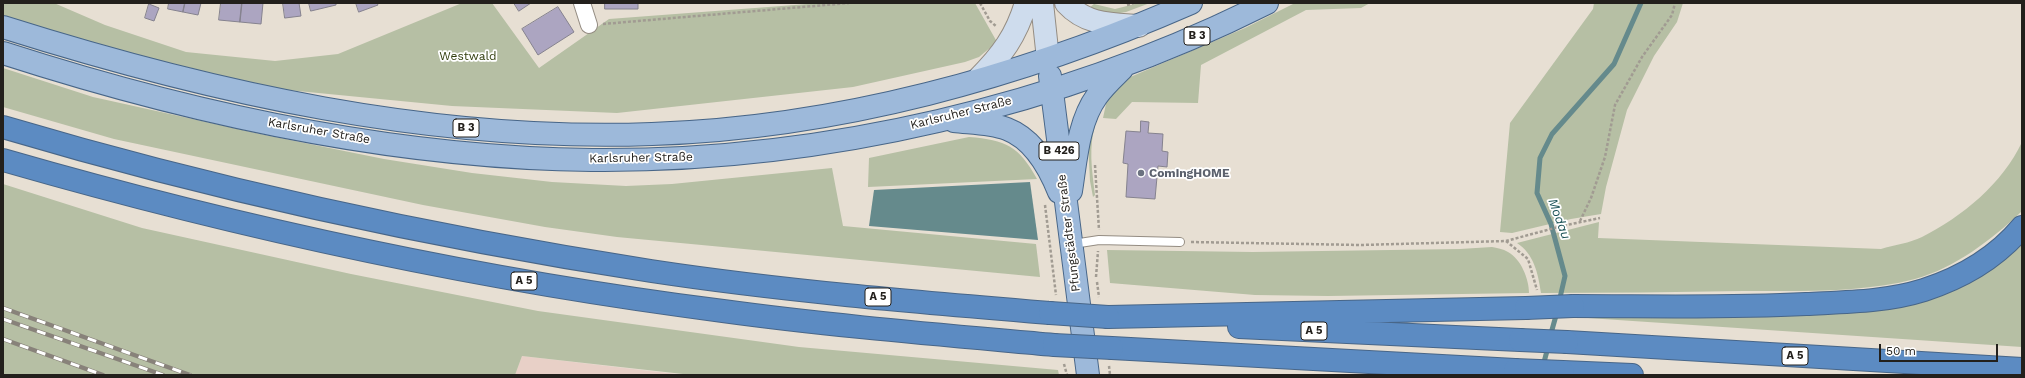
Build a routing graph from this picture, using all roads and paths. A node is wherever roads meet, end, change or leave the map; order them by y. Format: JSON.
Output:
{"nodes":[{"id":1,"x":582,"y":3,"type":"edge"},
{"id":2,"x":849,"y":3,"type":"edge"},
{"id":3,"x":980,"y":3,"type":"edge"},
{"id":4,"x":1026,"y":3,"type":"edge"},
{"id":5,"x":1042,"y":3,"type":"edge"},
{"id":6,"x":1066,"y":3,"type":"edge"},
{"id":7,"x":1191,"y":3,"type":"edge"},
{"id":8,"x":1267,"y":3,"type":"edge"},
{"id":9,"x":1675,"y":3,"type":"edge"},
{"id":10,"x":589,"y":25,"type":"joint"},
{"id":11,"x":1139,"y":26,"type":"junction"},
{"id":12,"x":3,"y":27,"type":"edge"},
{"id":13,"x":999,"y":29,"type":"dead end"},
{"id":14,"x":3,"y":54,"type":"edge"},
{"id":15,"x":1048,"y":59,"type":"junction"},
{"id":16,"x":1125,"y":66,"type":"junction"},
{"id":17,"x":978,"y":79,"type":"junction"},
{"id":18,"x":1052,"y":90,"type":"junction"},
{"id":19,"x":942,"y":119,"type":"junction"},
{"id":20,"x":3,"y":128,"type":"edge"},
{"id":21,"x":3,"y":160,"type":"edge"},
{"id":22,"x":1095,"y":163,"type":"dead end"},
{"id":23,"x":1044,"y":197,"type":"dead end"},
{"id":24,"x":1067,"y":211,"type":"junction"},
{"id":25,"x":1600,"y":218,"type":"dead end"},
{"id":26,"x":1580,"y":222,"type":"junction"},
{"id":27,"x":2022,"y":227,"type":"edge"},
{"id":28,"x":1099,"y":240,"type":"junction"},
{"id":29,"x":1506,"y":240,"type":"junction"},
{"id":30,"x":1180,"y":242,"type":"joint"},
{"id":31,"x":1071,"y":244,"type":"junction"},
{"id":32,"x":1537,"y":290,"type":"dead end"},
{"id":33,"x":1053,"y":308,"type":"junction"},
{"id":34,"x":1108,"y":317,"type":"junction"},
{"id":35,"x":1059,"y":353,"type":"junction"},
{"id":36,"x":2022,"y":369,"type":"edge"},
{"id":37,"x":1067,"y":375,"type":"edge"},
{"id":38,"x":1088,"y":375,"type":"edge"},
{"id":39,"x":1632,"y":375,"type":"edge"}],
"edges":[{"from":1,"to":10,"type":"street"},
{"from":2,"to":10,"type":"path"},
{"from":3,"to":13,"type":"path"},
{"from":4,"to":17,"type":"main road"},
{"from":5,"to":15,"type":"main road"},
{"from":6,"to":11,"type":"main road"},
{"from":7,"to":11,"type":"main road","name":"Karlsruher Straße","number":"B 3"},
{"from":8,"to":16,"type":"main road","name":"Karlsruher Straße","number":"B 3"},
{"from":9,"to":26,"type":"path"},
{"from":11,"to":15,"type":"main road","name":"Karlsruher Straße","number":"B 3"},
{"from":12,"to":17,"type":"main road","name":"Karlsruher Straße","number":"B 3"},
{"from":14,"to":19,"type":"main road","name":"Karlsruher Straße","number":"B 3"},
{"from":15,"to":17,"type":"main road","name":"Karlsruher Straße","number":"B 3"},
{"from":15,"to":18,"type":"main road","number":"B 426"},
{"from":16,"to":18,"type":"main road","name":"Karlsruher Straße","number":"B 3"},
{"from":16,"to":24,"type":"main road","number":"B 426"},
{"from":18,"to":19,"type":"main road","name":"Karlsruher Straße","number":"B 3"},
{"from":18,"to":24,"type":"main road","name":"Pfungstädter Straße","number":"B 426"},
{"from":19,"to":24,"type":"main road"},
{"from":20,"to":33,"type":"highway","number":"A 5"},
{"from":21,"to":35,"type":"highway","number":"A 5"},
{"from":22,"to":28,"type":"path"},
{"from":23,"to":33,"type":"path"},
{"from":24,"to":31,"type":"main road","name":"Pfungstädter Straße","number":"B 426"},
{"from":25,"to":26,"type":"path"},
{"from":26,"to":29,"type":"path"},
{"from":27,"to":34,"type":"highway","bridge":true},
{"from":28,"to":30,"type":"lane"},
{"from":28,"to":31,"type":"lane"},
{"from":29,"to":30,"type":"path"},
{"from":29,"to":32,"type":"path"},
{"from":31,"to":38,"type":"main road","name":"Pfungstädter Straße","number":"B 426"},
{"from":33,"to":34,"type":"highway","number":"A 5","bridge":true},
{"from":34,"to":36,"type":"highway","number":"A 5","bridge":true},
{"from":35,"to":37,"type":"path"},
{"from":35,"to":39,"type":"highway","number":"A 5","bridge":true}]}
